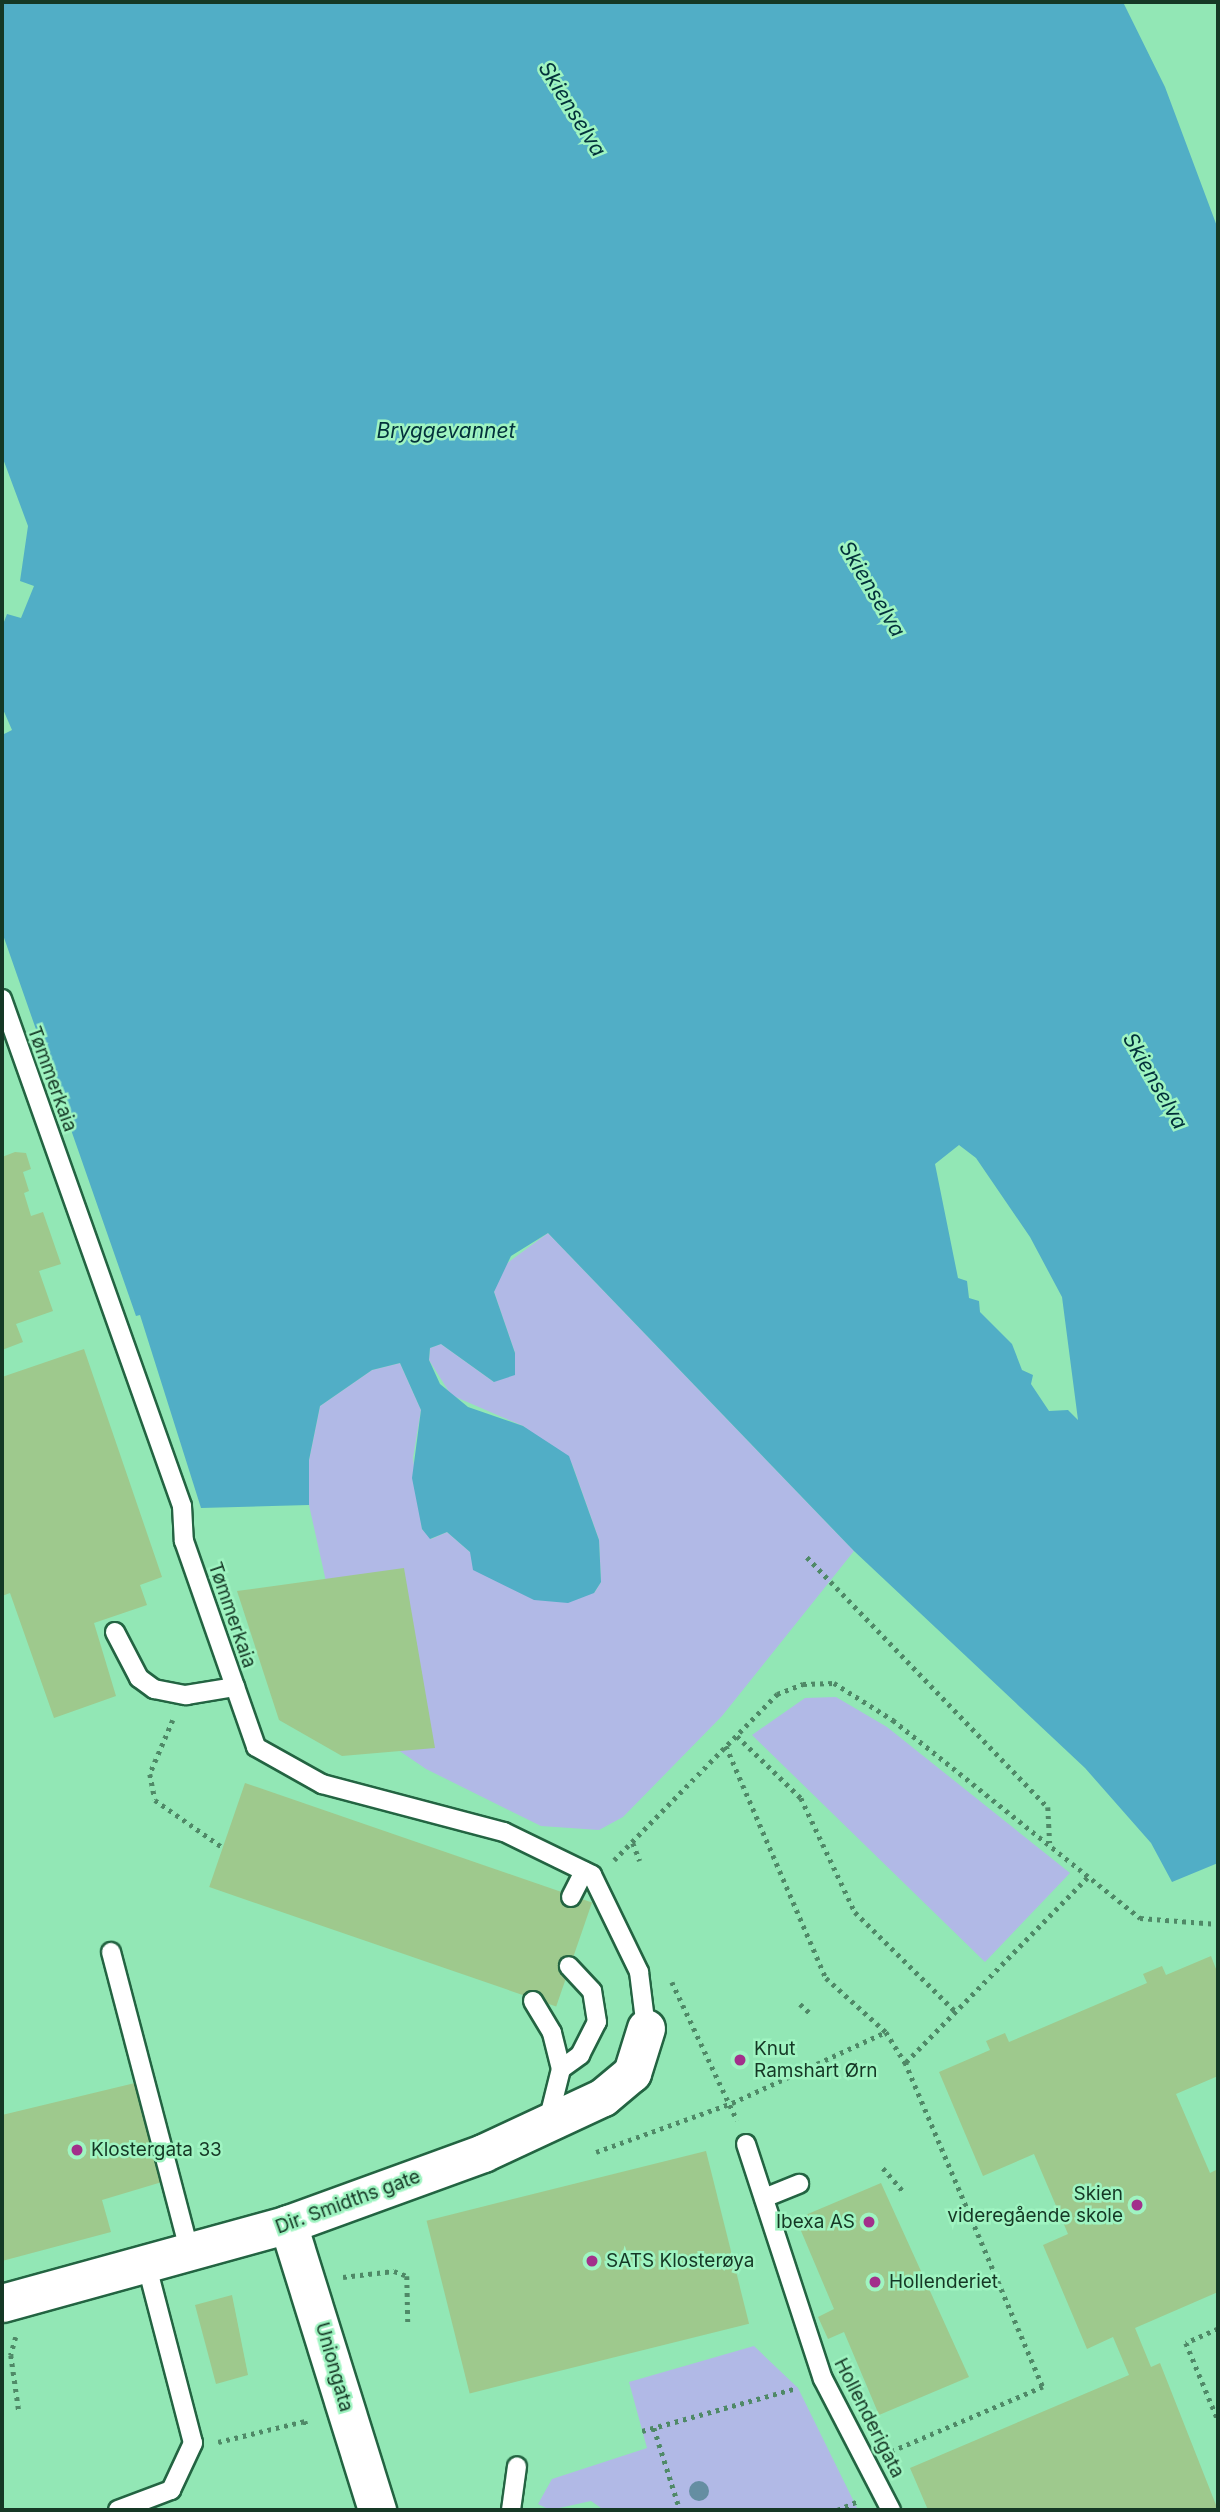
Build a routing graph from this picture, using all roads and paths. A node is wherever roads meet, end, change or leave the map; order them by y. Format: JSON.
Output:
{"nodes":[{"id":1,"x":2,"y":999,"type":"edge"},
{"id":2,"x":807,"y":1557,"type":"dead end"},
{"id":3,"x":115,"y":1632,"type":"dead end"},
{"id":4,"x":235,"y":1687,"type":"junction"},
{"id":5,"x":186,"y":1695,"type":"junction"},
{"id":6,"x":737,"y":1735,"type":"junction"},
{"id":7,"x":726,"y":1746,"type":"junction"},
{"id":8,"x":633,"y":1843,"type":"junction"},
{"id":9,"x":1050,"y":1844,"type":"junction"},
{"id":10,"x":222,"y":1847,"type":"dead end"},
{"id":11,"x":640,"y":1861,"type":"dead end"},
{"id":12,"x":588,"y":1873,"type":"junction"},
{"id":13,"x":1089,"y":1876,"type":"junction"},
{"id":14,"x":571,"y":1897,"type":"dead end"},
{"id":15,"x":1218,"y":1924,"type":"edge"},
{"id":16,"x":111,"y":1952,"type":"dead end"},
{"id":17,"x":569,"y":1966,"type":"dead end"},
{"id":18,"x":672,"y":1982,"type":"dead end"},
{"id":19,"x":533,"y":2001,"type":"dead end"},
{"id":20,"x":800,"y":2004,"type":"dead end"},
{"id":21,"x":955,"y":2011,"type":"junction"},
{"id":22,"x":810,"y":2013,"type":"dead end"},
{"id":23,"x":646,"y":2028,"type":"joint"},
{"id":24,"x":886,"y":2032,"type":"junction"},
{"id":25,"x":905,"y":2062,"type":"junction"},
{"id":26,"x":561,"y":2069,"type":"junction"},
{"id":27,"x":732,"y":2103,"type":"junction"},
{"id":28,"x":548,"y":2124,"type":"junction"},
{"id":29,"x":746,"y":2144,"type":"dead end"},
{"id":30,"x":596,"y":2152,"type":"dead end"},
{"id":31,"x":883,"y":2168,"type":"dead end"},
{"id":32,"x":799,"y":2184,"type":"dead end"},
{"id":33,"x":905,"y":2193,"type":"dead end"},
{"id":34,"x":764,"y":2198,"type":"junction"},
{"id":35,"x":288,"y":2224,"type":"junction"},
{"id":36,"x":190,"y":2254,"type":"junction"},
{"id":37,"x":147,"y":2266,"type":"junction"},
{"id":38,"x":340,"y":2277,"type":"dead end"},
{"id":39,"x":8,"y":2318,"type":"edge"},
{"id":40,"x":408,"y":2323,"type":"dead end"},
{"id":41,"x":1218,"y":2329,"type":"edge"},
{"id":42,"x":823,"y":2379,"type":"junction"},
{"id":43,"x":19,"y":2412,"type":"dead end"},
{"id":44,"x":1218,"y":2420,"type":"edge"},
{"id":45,"x":654,"y":2427,"type":"junction"},
{"id":46,"x":307,"y":2429,"type":"dead end"},
{"id":47,"x":642,"y":2431,"type":"dead end"},
{"id":48,"x":228,"y":2441,"type":"dead end"},
{"id":49,"x":869,"y":2461,"type":"junction"},
{"id":50,"x":517,"y":2466,"type":"dead end"},
{"id":51,"x":118,"y":2510,"type":"edge"},
{"id":52,"x":377,"y":2510,"type":"edge"},
{"id":53,"x":511,"y":2510,"type":"edge"},
{"id":54,"x":680,"y":2510,"type":"edge"},
{"id":55,"x":891,"y":2510,"type":"edge"}],
"edges":[{"from":1,"to":4,"type":"lane","name":"Tømmerkaia"},
{"from":2,"to":9,"type":"path"},
{"from":3,"to":5,"type":"lane"},
{"from":4,"to":5,"type":"lane"},
{"from":4,"to":12,"type":"lane","name":"Tømmerkaia"},
{"from":5,"to":10,"type":"path"},
{"from":6,"to":7,"type":"path"},
{"from":6,"to":9,"type":"path"},
{"from":6,"to":21,"type":"path"},
{"from":7,"to":8,"type":"path"},
{"from":7,"to":24,"type":"path"},
{"from":8,"to":11,"type":"path"},
{"from":8,"to":12,"type":"path"},
{"from":9,"to":13,"type":"path"},
{"from":12,"to":14,"type":"lane"},
{"from":12,"to":23,"type":"lane"},
{"from":13,"to":15,"type":"path"},
{"from":13,"to":21,"type":"path"},
{"from":16,"to":36,"type":"lane"},
{"from":17,"to":26,"type":"lane"},
{"from":18,"to":27,"type":"path"},
{"from":19,"to":26,"type":"lane"},
{"from":20,"to":22,"type":"path"},
{"from":21,"to":25,"type":"path"},
{"from":23,"to":28,"type":"street","name":"Dir. Smidths gate"},
{"from":24,"to":25,"type":"path"},
{"from":24,"to":27,"type":"path"},
{"from":25,"to":49,"type":"path"},
{"from":26,"to":28,"type":"lane"},
{"from":27,"to":30,"type":"path"},
{"from":28,"to":35,"type":"street","name":"Dir. Smidths gate"},
{"from":29,"to":34,"type":"lane","name":"Hollenderigata"},
{"from":31,"to":33,"type":"path"},
{"from":32,"to":34,"type":"lane"},
{"from":34,"to":42,"type":"lane","name":"Hollenderigata"},
{"from":35,"to":36,"type":"street","name":"Dir. Smidths gate"},
{"from":35,"to":52,"type":"street","name":"Uniongata"},
{"from":36,"to":37,"type":"street","name":"Dir. Smidths gate"},
{"from":37,"to":39,"type":"street","name":"Dir. Smidths gate"},
{"from":37,"to":51,"type":"lane"},
{"from":38,"to":40,"type":"path"},
{"from":39,"to":43,"type":"path"},
{"from":41,"to":44,"type":"path"},
{"from":42,"to":45,"type":"path"},
{"from":42,"to":49,"type":"lane","name":"Hollenderigata"},
{"from":45,"to":47,"type":"path"},
{"from":45,"to":54,"type":"path"},
{"from":46,"to":48,"type":"path"},
{"from":49,"to":55,"type":"lane","name":"Hollenderigata"},
{"from":50,"to":53,"type":"lane"}]}
